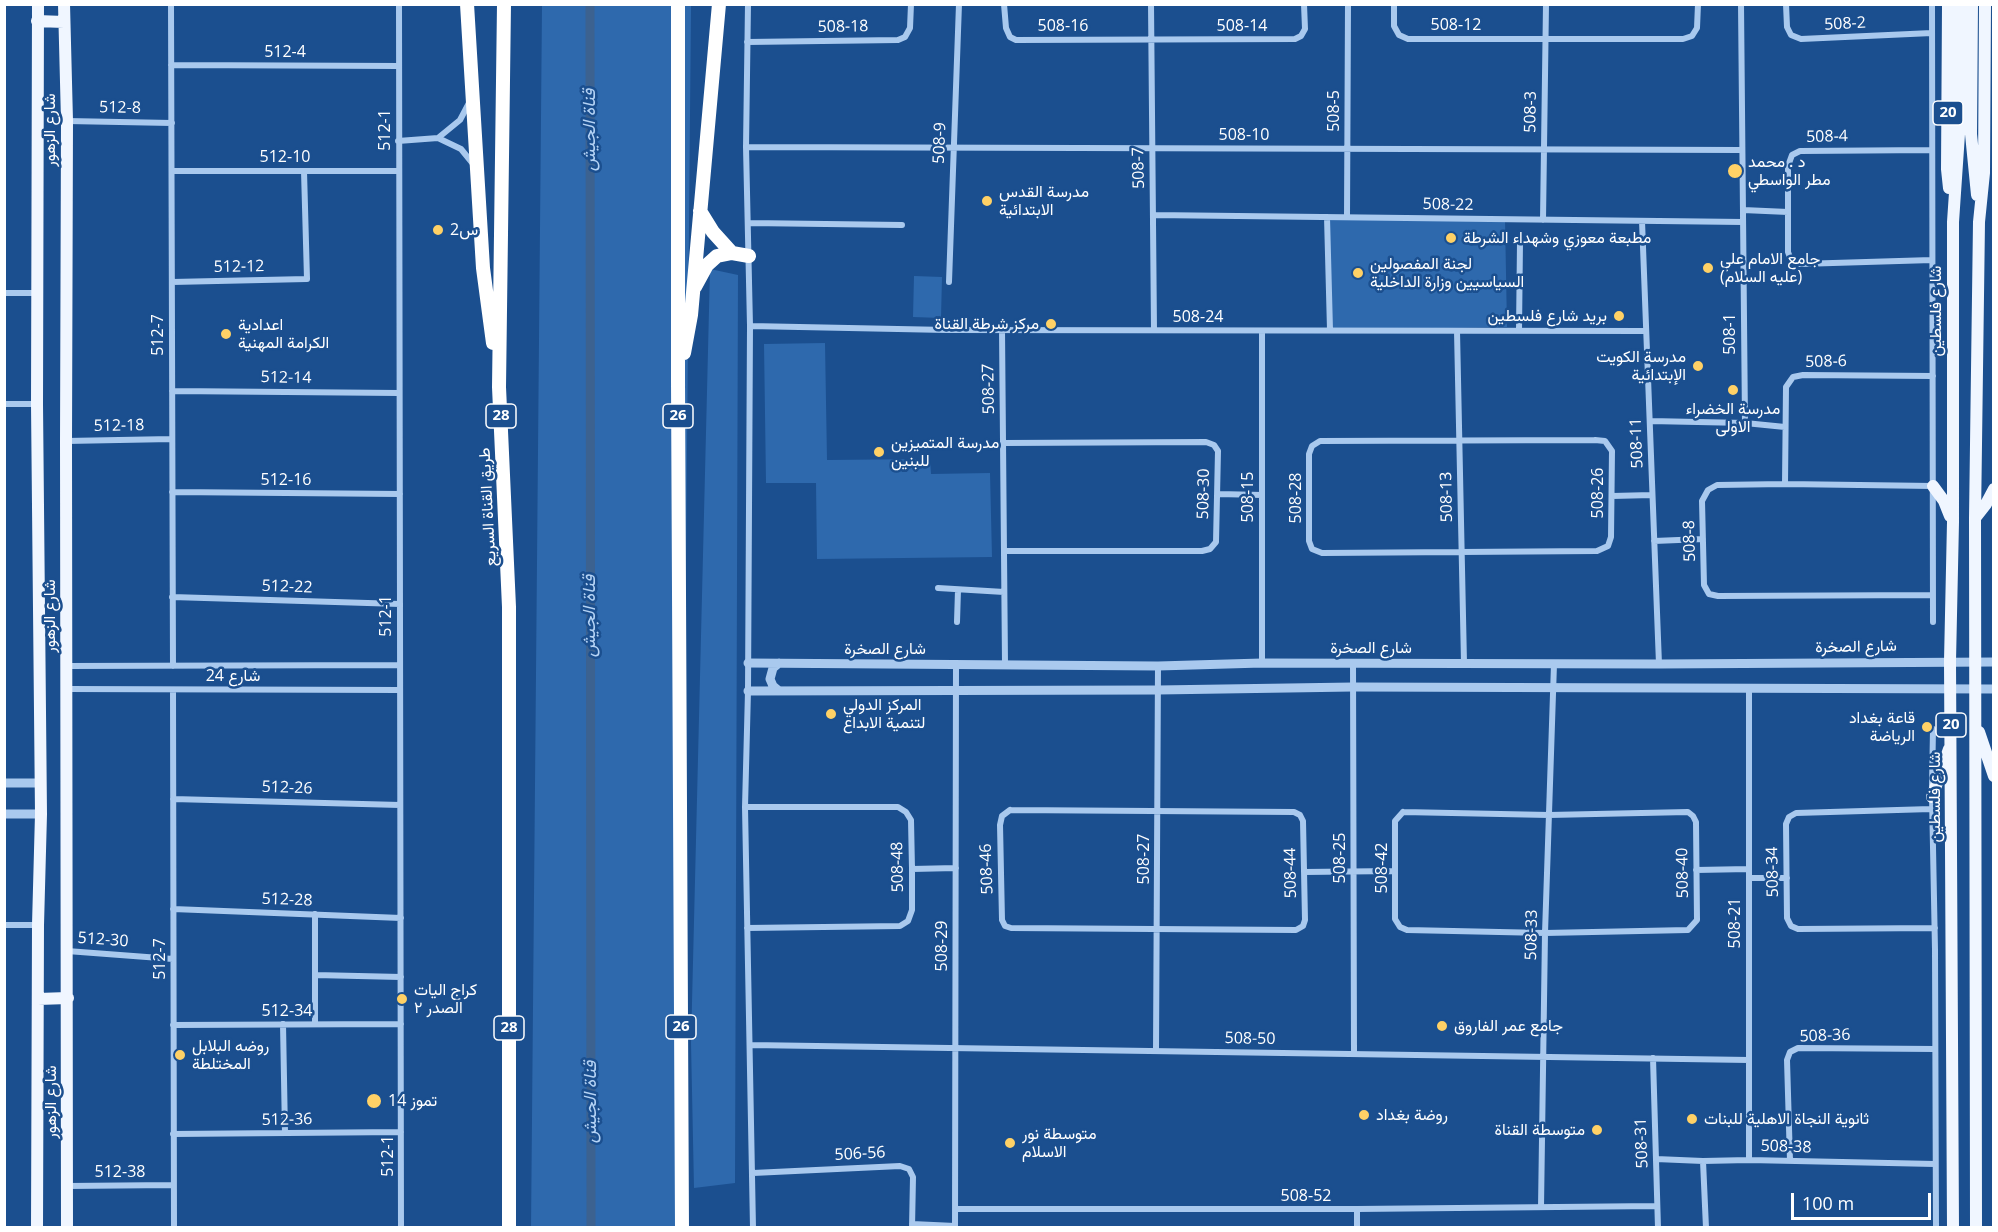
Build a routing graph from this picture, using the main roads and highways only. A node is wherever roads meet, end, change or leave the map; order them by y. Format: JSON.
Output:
{"nodes":[{"id":1,"x":38,"y":4,"type":"edge"},
{"id":2,"x":64,"y":4,"type":"edge"},
{"id":3,"x":467,"y":4,"type":"edge"},
{"id":4,"x":504,"y":4,"type":"edge"},
{"id":5,"x":678,"y":4,"type":"edge"},
{"id":6,"x":719,"y":4,"type":"edge"},
{"id":7,"x":1948,"y":4,"type":"edge"},
{"id":8,"x":1960,"y":4,"type":"edge"},
{"id":9,"x":1972,"y":4,"type":"edge"},
{"id":10,"x":1985,"y":4,"type":"edge"},
{"id":11,"x":37,"y":21,"type":"junction"},
{"id":12,"x":64,"y":22,"type":"junction"},
{"id":13,"x":1965,"y":134,"type":"junction"},
{"id":14,"x":700,"y":211,"type":"junction"},
{"id":15,"x":1953,"y":222,"type":"junction"},
{"id":16,"x":1979,"y":222,"type":"junction"},
{"id":17,"x":732,"y":253,"type":"junction"},
{"id":18,"x":749,"y":256,"type":"road end"},
{"id":19,"x":692,"y":291,"type":"junction"},
{"id":20,"x":678,"y":381,"type":"junction"},
{"id":21,"x":499,"y":387,"type":"junction"},
{"id":22,"x":1933,"y":486,"type":"road end"},
{"id":23,"x":1994,"y":489,"type":"edge"},
{"id":24,"x":1975,"y":518,"type":"junction"},
{"id":25,"x":1953,"y":522,"type":"junction"},
{"id":26,"x":1976,"y":725,"type":"junction"},
{"id":27,"x":1951,"y":746,"type":"junction"},
{"id":28,"x":1994,"y":776,"type":"edge"},
{"id":29,"x":1931,"y":803,"type":"road end"},
{"id":30,"x":68,"y":998,"type":"junction"},
{"id":31,"x":38,"y":999,"type":"junction"},
{"id":32,"x":37,"y":1227,"type":"edge"},
{"id":33,"x":67,"y":1227,"type":"edge"},
{"id":34,"x":508,"y":1227,"type":"edge"},
{"id":35,"x":682,"y":1227,"type":"edge"},
{"id":36,"x":1953,"y":1227,"type":"edge"},
{"id":37,"x":1976,"y":1227,"type":"edge"}],
"edges":[{"from":1,"to":11,"type":"main road","name":"شارع الزهور"},
{"from":2,"to":12,"type":"main road","name":"شارع الزهور"},
{"from":3,"to":21,"type":"highway"},
{"from":4,"to":21,"type":"highway","name":"طريق القناة السريع","number":"28"},
{"from":5,"to":20,"type":"highway","number":"26"},
{"from":6,"to":14,"type":"highway"},
{"from":7,"to":15,"type":"main road","name":"شارع فلسطين","number":"20"},
{"from":8,"to":13,"type":"main road","name":"شارع فلسطين","number":"20"},
{"from":9,"to":13,"type":"main road","name":"شارع فلسطين","number":"20"},
{"from":10,"to":16,"type":"main road","name":"شارع فلسطين","number":"20"},
{"from":11,"to":12,"type":"main road"},
{"from":11,"to":31,"type":"main road","name":"شارع الزهور"},
{"from":12,"to":30,"type":"main road","name":"شارع الزهور"},
{"from":13,"to":15,"type":"main road","name":"شارع فلسطين","number":"20"},
{"from":13,"to":16,"type":"main road","name":"شارع فلسطين","number":"20"},
{"from":14,"to":17,"type":"highway"},
{"from":14,"to":19,"type":"highway"},
{"from":15,"to":25,"type":"main road","name":"شارع فلسطين","number":"20"},
{"from":16,"to":24,"type":"main road","name":"شارع فلسطين","number":"20"},
{"from":17,"to":18,"type":"highway"},
{"from":17,"to":19,"type":"highway"},
{"from":19,"to":20,"type":"highway"},
{"from":20,"to":35,"type":"highway","number":"26"},
{"from":21,"to":34,"type":"highway","name":"طريق القناة السريع","number":"28"},
{"from":22,"to":25,"type":"main road"},
{"from":23,"to":24,"type":"main road"},
{"from":24,"to":26,"type":"main road","name":"شارع فلسطين","number":"20"},
{"from":25,"to":27,"type":"main road","name":"شارع فلسطين","number":"20"},
{"from":26,"to":28,"type":"main road"},
{"from":26,"to":37,"type":"main road","name":"شارع فلسطين","number":"20"},
{"from":27,"to":29,"type":"main road"},
{"from":27,"to":36,"type":"main road","name":"شارع فلسطين","number":"20"},
{"from":30,"to":31,"type":"main road"},
{"from":30,"to":33,"type":"main road","name":"شارع الزهور"},
{"from":31,"to":32,"type":"main road","name":"شارع الزهور"}]}
